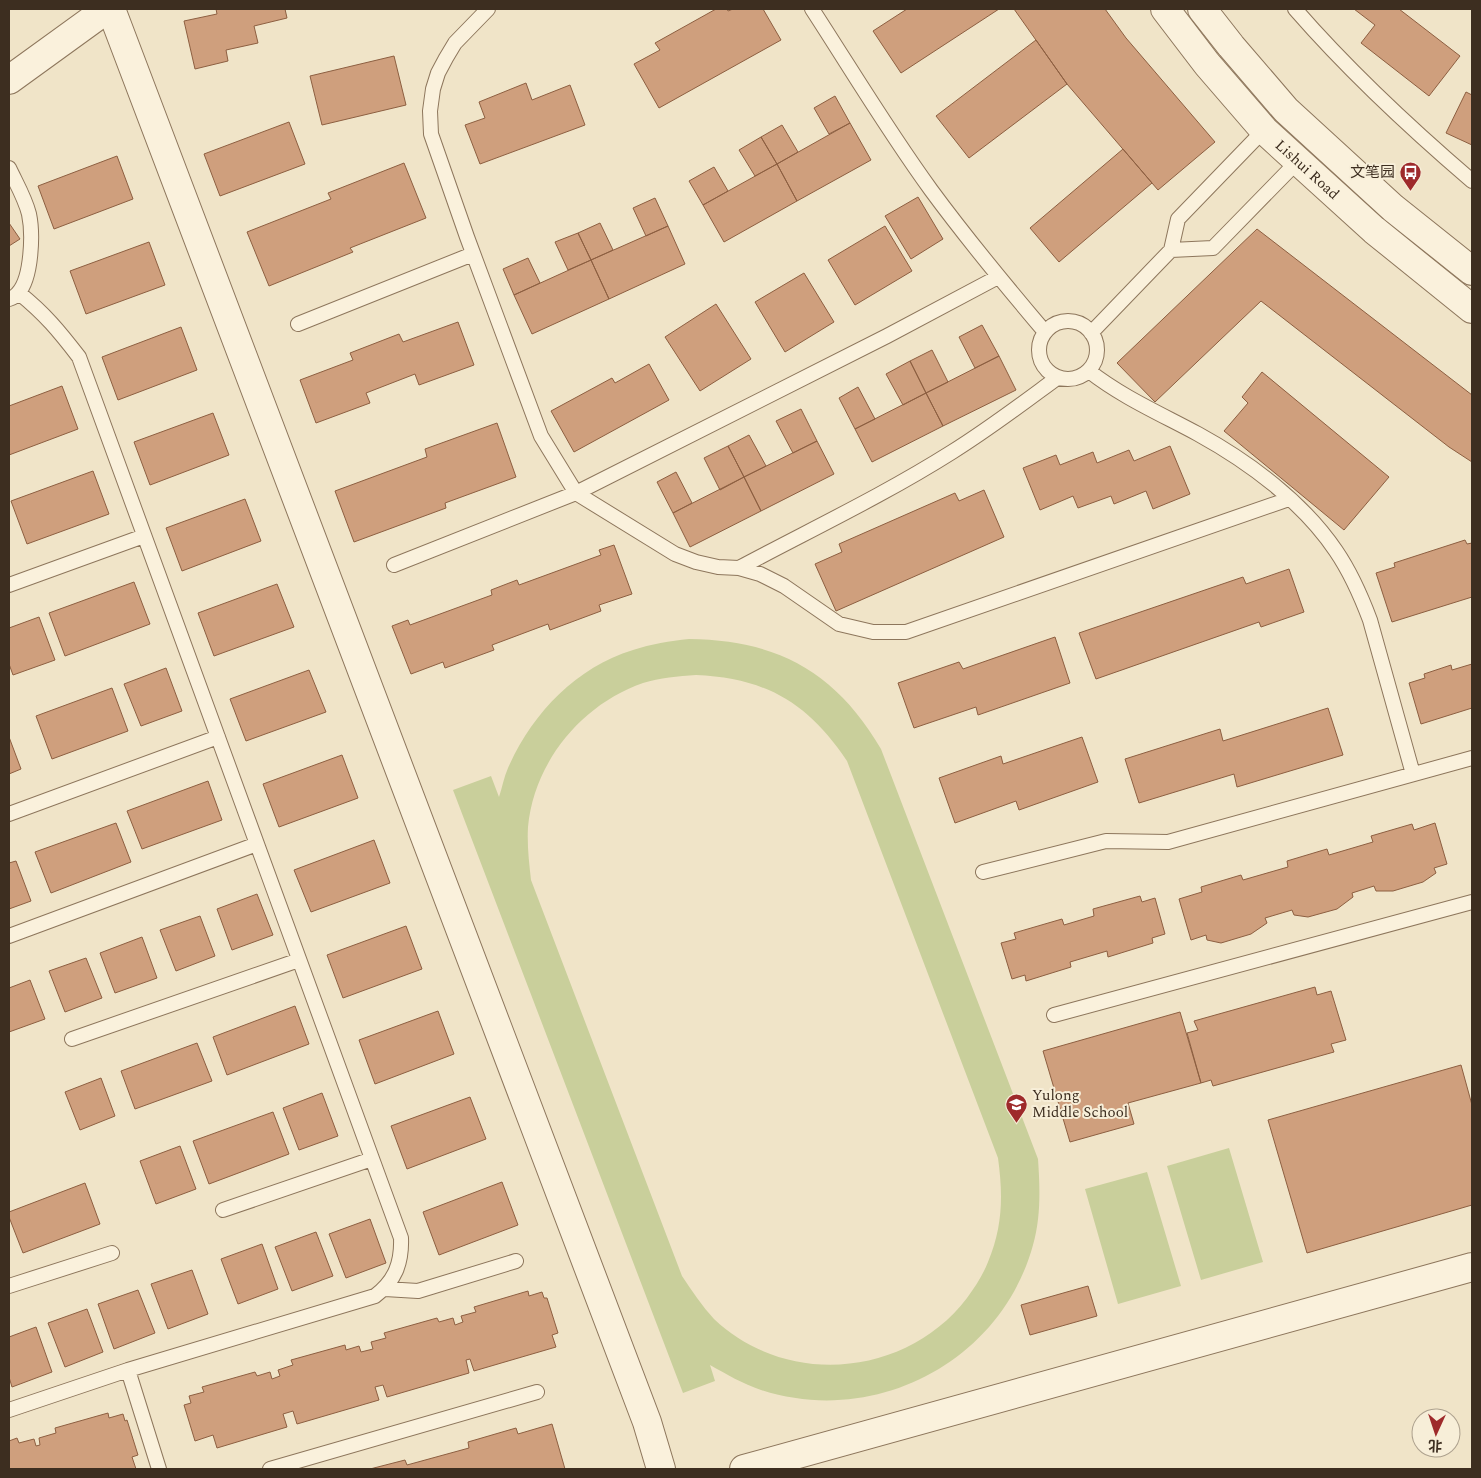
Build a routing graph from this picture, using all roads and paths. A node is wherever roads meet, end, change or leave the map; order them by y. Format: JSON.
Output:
{"nodes":[{"id":1,"x":109,"y":9,"type":"edge"},
{"id":2,"x":488,"y":9,"type":"edge"},
{"id":3,"x":812,"y":9,"type":"edge"},
{"id":4,"x":1165,"y":9,"type":"edge"},
{"id":5,"x":1202,"y":9,"type":"edge"},
{"id":6,"x":1295,"y":9,"type":"edge"},
{"id":7,"x":9,"y":80,"type":"edge"},
{"id":8,"x":1264,"y":130,"type":"junction"},
{"id":9,"x":1297,"y":162,"type":"junction"},
{"id":10,"x":9,"y":168,"type":"edge"},
{"id":11,"x":1472,"y":181,"type":"edge"},
{"id":12,"x":1170,"y":250,"type":"junction"},
{"id":13,"x":473,"y":254,"type":"junction"},
{"id":14,"x":1472,"y":271,"type":"edge"},
{"id":15,"x":998,"y":277,"type":"junction"},
{"id":16,"x":14,"y":296,"type":"edge"},
{"id":17,"x":1472,"y":309,"type":"edge"},
{"id":18,"x":298,"y":324,"type":"dead end"},
{"id":19,"x":1045,"y":332,"type":"junction"},
{"id":20,"x":1091,"y":332,"type":"junction"},
{"id":21,"x":1089,"y":371,"type":"junction"},
{"id":22,"x":1058,"y":378,"type":"junction"},
{"id":23,"x":576,"y":493,"type":"junction"},
{"id":24,"x":1289,"y":499,"type":"junction"},
{"id":25,"x":144,"y":536,"type":"junction"},
{"id":26,"x":394,"y":566,"type":"dead end"},
{"id":27,"x":739,"y":568,"type":"junction"},
{"id":28,"x":9,"y":585,"type":"edge"},
{"id":29,"x":218,"y":737,"type":"junction"},
{"id":30,"x":1472,"y":758,"type":"edge"},
{"id":31,"x":1413,"y":774,"type":"junction"},
{"id":32,"x":9,"y":814,"type":"edge"},
{"id":33,"x":257,"y":844,"type":"junction"},
{"id":34,"x":983,"y":872,"type":"dead end"},
{"id":35,"x":1472,"y":902,"type":"edge"},
{"id":36,"x":9,"y":936,"type":"edge"},
{"id":37,"x":299,"y":960,"type":"junction"},
{"id":38,"x":1054,"y":1015,"type":"dead end"},
{"id":39,"x":72,"y":1038,"type":"dead end"},
{"id":40,"x":372,"y":1159,"type":"junction"},
{"id":41,"x":223,"y":1210,"type":"dead end"},
{"id":42,"x":112,"y":1252,"type":"dead end"},
{"id":43,"x":516,"y":1261,"type":"dead end"},
{"id":44,"x":1472,"y":1267,"type":"edge"},
{"id":45,"x":9,"y":1286,"type":"edge"},
{"id":46,"x":385,"y":1288,"type":"junction"},
{"id":47,"x":128,"y":1370,"type":"junction"},
{"id":48,"x":537,"y":1392,"type":"dead end"},
{"id":49,"x":9,"y":1410,"type":"edge"},
{"id":50,"x":159,"y":1469,"type":"edge"},
{"id":51,"x":270,"y":1469,"type":"edge"},
{"id":52,"x":661,"y":1469,"type":"edge"},
{"id":53,"x":744,"y":1469,"type":"edge"}],
"edges":[{"from":1,"to":7,"type":"street"},
{"from":1,"to":52,"type":"street"},
{"from":2,"to":13,"type":"lane"},
{"from":3,"to":15,"type":"lane"},
{"from":4,"to":8,"type":"street","name":"Lishui Road"},
{"from":5,"to":14,"type":"street","name":"Lishui Road"},
{"from":6,"to":11,"type":"lane"},
{"from":8,"to":9,"type":"street","name":"Lishui Road"},
{"from":8,"to":12,"type":"lane"},
{"from":9,"to":12,"type":"lane"},
{"from":9,"to":17,"type":"street","name":"Lishui Road"},
{"from":10,"to":16,"type":"lane"},
{"from":12,"to":20,"type":"lane"},
{"from":13,"to":18,"type":"lane"},
{"from":13,"to":23,"type":"lane"},
{"from":15,"to":19,"type":"lane"},
{"from":15,"to":23,"type":"lane"},
{"from":16,"to":25,"type":"lane"},
{"from":19,"to":20,"type":"lane"},
{"from":19,"to":22,"type":"lane"},
{"from":20,"to":21,"type":"lane"},
{"from":21,"to":22,"type":"lane"},
{"from":21,"to":24,"type":"lane"},
{"from":22,"to":27,"type":"lane"},
{"from":23,"to":26,"type":"lane"},
{"from":23,"to":27,"type":"lane"},
{"from":24,"to":27,"type":"lane"},
{"from":24,"to":31,"type":"lane"},
{"from":25,"to":28,"type":"lane"},
{"from":25,"to":29,"type":"lane"},
{"from":29,"to":32,"type":"lane"},
{"from":29,"to":33,"type":"lane"},
{"from":30,"to":31,"type":"lane"},
{"from":31,"to":34,"type":"lane"},
{"from":33,"to":36,"type":"lane"},
{"from":33,"to":37,"type":"lane"},
{"from":35,"to":38,"type":"lane"},
{"from":37,"to":39,"type":"lane"},
{"from":37,"to":40,"type":"lane"},
{"from":40,"to":41,"type":"lane"},
{"from":40,"to":46,"type":"lane"},
{"from":42,"to":45,"type":"lane"},
{"from":43,"to":46,"type":"lane"},
{"from":44,"to":53,"type":"street"},
{"from":46,"to":47,"type":"lane"},
{"from":47,"to":49,"type":"lane"},
{"from":47,"to":50,"type":"lane"},
{"from":48,"to":51,"type":"lane"}]}
